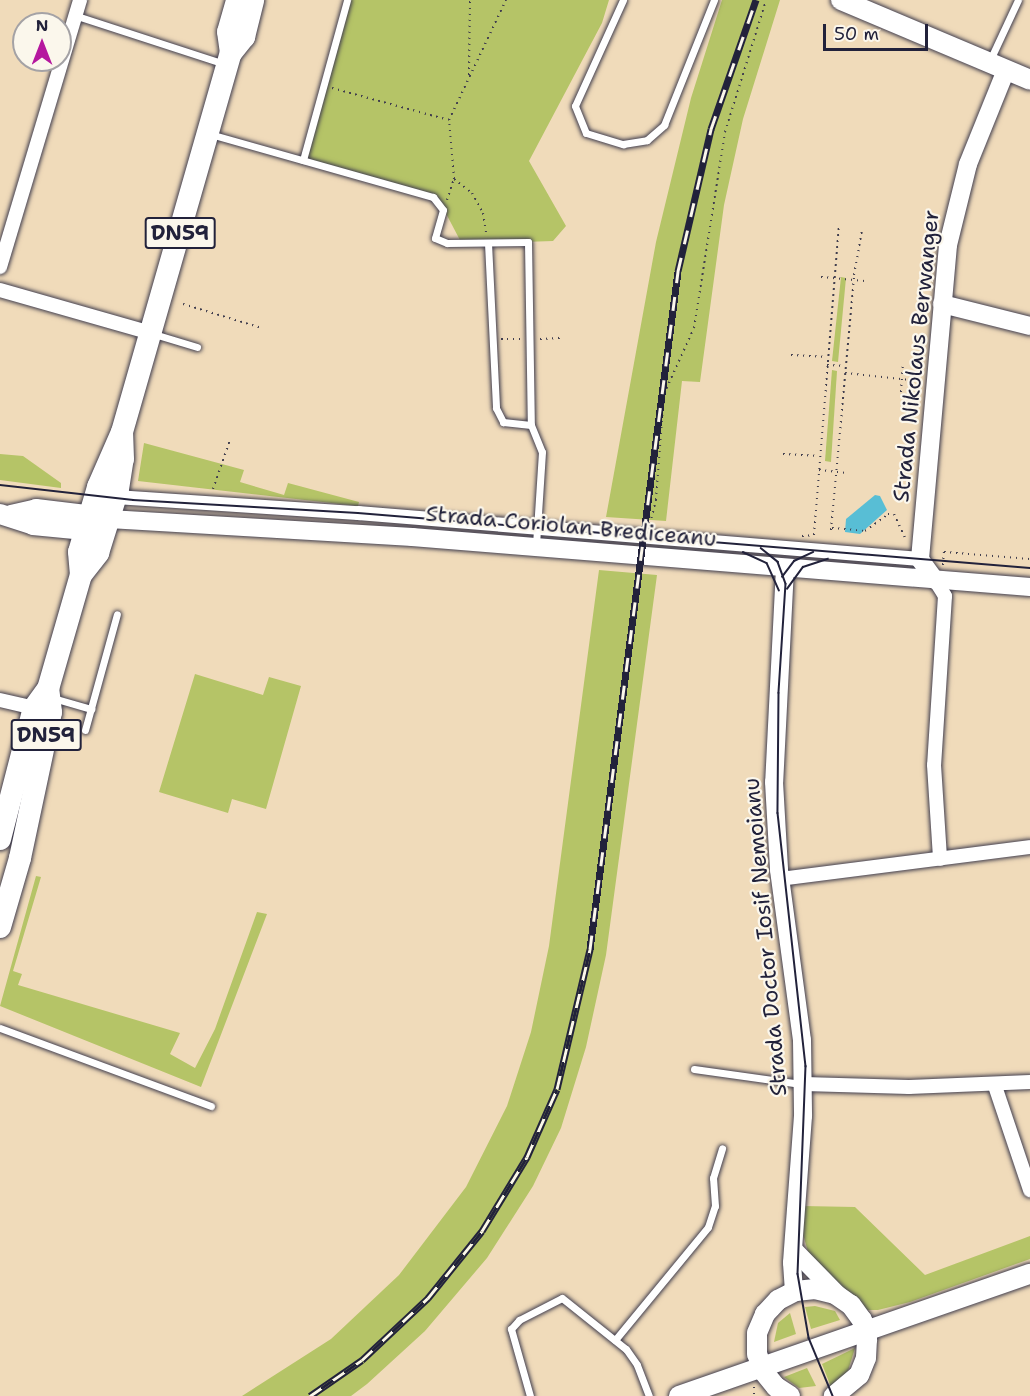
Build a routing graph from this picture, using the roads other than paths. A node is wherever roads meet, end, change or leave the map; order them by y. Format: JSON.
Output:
{"nodes":[{"id":1,"x":80,"y":0,"type":"edge"},
{"id":2,"x":237,"y":0,"type":"edge"},
{"id":3,"x":253,"y":0,"type":"edge"},
{"id":4,"x":347,"y":0,"type":"edge"},
{"id":5,"x":623,"y":0,"type":"edge"},
{"id":6,"x":714,"y":0,"type":"edge"},
{"id":7,"x":1018,"y":0,"type":"edge"},
{"id":8,"x":845,"y":1,"type":"edge"},
{"id":9,"x":76,"y":16,"type":"junction"},
{"id":10,"x":229,"y":59,"type":"junction"},
{"id":11,"x":998,"y":66,"type":"junction"},
{"id":12,"x":1030,"y":80,"type":"edge"},
{"id":13,"x":208,"y":133,"type":"junction"},
{"id":14,"x":303,"y":160,"type":"junction"},
{"id":15,"x":488,"y":243,"type":"junction"},
{"id":16,"x":0,"y":267,"type":"edge"},
{"id":17,"x":0,"y":290,"type":"edge"},
{"id":18,"x":942,"y":304,"type":"junction"},
{"id":19,"x":1030,"y":326,"type":"edge"},
{"id":20,"x":151,"y":333,"type":"junction"},
{"id":21,"x":197,"y":347,"type":"dead end"},
{"id":22,"x":531,"y":425,"type":"junction"},
{"id":23,"x":122,"y":432,"type":"junction"},
{"id":24,"x":5,"y":514,"type":"edge"},
{"id":25,"x":100,"y":515,"type":"junction"},
{"id":26,"x":538,"y":527,"type":"junction"},
{"id":27,"x":536,"y":547,"type":"junction"},
{"id":28,"x":786,"y":548,"type":"junction"},
{"id":29,"x":920,"y":559,"type":"junction"},
{"id":30,"x":784,"y":568,"type":"junction"},
{"id":31,"x":935,"y":580,"type":"junction"},
{"id":32,"x":1030,"y":587,"type":"edge"},
{"id":33,"x":117,"y":614,"type":"dead end"},
{"id":34,"x":44,"y":698,"type":"junction"},
{"id":35,"x":0,"y":700,"type":"edge"},
{"id":36,"x":91,"y":709,"type":"junction"},
{"id":37,"x":85,"y":730,"type":"dead end"},
{"id":38,"x":0,"y":839,"type":"edge"},
{"id":39,"x":1030,"y":847,"type":"edge"},
{"id":40,"x":940,"y":859,"type":"junction"},
{"id":41,"x":780,"y":879,"type":"junction"},
{"id":42,"x":5,"y":895,"type":"edge"},
{"id":43,"x":0,"y":927,"type":"edge"},
{"id":44,"x":0,"y":1028,"type":"edge"},
{"id":45,"x":694,"y":1069,"type":"dead end"},
{"id":46,"x":1030,"y":1082,"type":"edge"},
{"id":47,"x":804,"y":1084,"type":"junction"},
{"id":48,"x":995,"y":1086,"type":"junction"},
{"id":49,"x":211,"y":1106,"type":"dead end"},
{"id":50,"x":722,"y":1148,"type":"dead end"},
{"id":51,"x":1030,"y":1190,"type":"edge"},
{"id":52,"x":794,"y":1250,"type":"junction"},
{"id":53,"x":1030,"y":1274,"type":"edge"},
{"id":54,"x":794,"y":1292,"type":"junction"},
{"id":55,"x":843,"y":1299,"type":"junction"},
{"id":56,"x":866,"y":1330,"type":"junction"},
{"id":57,"x":615,"y":1340,"type":"junction"},
{"id":58,"x":761,"y":1366,"type":"junction"},
{"id":59,"x":863,"y":1368,"type":"junction"},
{"id":60,"x":784,"y":1393,"type":"edge"},
{"id":61,"x":530,"y":1396,"type":"edge"},
{"id":62,"x":649,"y":1396,"type":"edge"},
{"id":63,"x":679,"y":1396,"type":"edge"},
{"id":64,"x":834,"y":1396,"type":"edge"},
{"id":65,"x":860,"y":1396,"type":"edge"}],
"edges":[{"from":1,"to":9,"type":"street"},
{"from":2,"to":10,"type":"main road","number":"DN59"},
{"from":3,"to":10,"type":"main road","number":"DN59"},
{"from":4,"to":14,"type":"lane"},
{"from":5,"to":6,"type":"lane"},
{"from":7,"to":11,"type":"lane"},
{"from":8,"to":11,"type":"main road"},
{"from":9,"to":10,"type":"lane"},
{"from":9,"to":16,"type":"street"},
{"from":10,"to":13,"type":"main road","number":"DN59"},
{"from":11,"to":12,"type":"main road"},
{"from":11,"to":18,"type":"street","name":"Strada Nikolaus Berwanger"},
{"from":13,"to":14,"type":"lane"},
{"from":13,"to":20,"type":"main road","number":"DN59"},
{"from":14,"to":15,"type":"lane"},
{"from":15,"to":22,"type":"lane"},
{"from":15,"to":22,"type":"lane"},
{"from":17,"to":20,"type":"street"},
{"from":18,"to":19,"type":"street"},
{"from":18,"to":29,"type":"street","name":"Strada Nikolaus Berwanger"},
{"from":20,"to":21,"type":"lane"},
{"from":20,"to":23,"type":"main road","number":"DN59"},
{"from":22,"to":26,"type":"lane"},
{"from":23,"to":25,"type":"main road","number":"DN59"},
{"from":23,"to":25,"type":"main road","number":"DN59"},
{"from":24,"to":25,"type":"main road"},
{"from":25,"to":26,"type":"street","name":"Strada Coriolan Brediceanu"},
{"from":25,"to":27,"type":"street","name":"Strada Coriolan Brediceanu"},
{"from":25,"to":34,"type":"main road","number":"DN59"},
{"from":26,"to":27,"type":"lane"},
{"from":26,"to":28,"type":"street","name":"Strada Coriolan Brediceanu"},
{"from":27,"to":30,"type":"street","name":"Strada Coriolan Brediceanu"},
{"from":28,"to":29,"type":"street","name":"Strada Coriolan Brediceanu"},
{"from":28,"to":30,"type":"street","name":"Strada Doctor Iosif Nemoianu"},
{"from":29,"to":31,"type":"street"},
{"from":30,"to":31,"type":"street","name":"Strada Coriolan Brediceanu"},
{"from":30,"to":41,"type":"street","name":"Strada Doctor Iosif Nemoianu"},
{"from":31,"to":32,"type":"street","name":"Strada Coriolan Brediceanu"},
{"from":31,"to":40,"type":"street"},
{"from":33,"to":36,"type":"lane"},
{"from":34,"to":35,"type":"street"},
{"from":34,"to":36,"type":"lane"},
{"from":34,"to":38,"type":"main road","number":"DN59"},
{"from":34,"to":42,"type":"main road","number":"DN59"},
{"from":36,"to":37,"type":"lane"},
{"from":39,"to":40,"type":"street"},
{"from":40,"to":41,"type":"street"},
{"from":41,"to":47,"type":"street","name":"Strada Doctor Iosif Nemoianu"},
{"from":42,"to":43,"type":"main road","number":"DN59"},
{"from":44,"to":49,"type":"lane"},
{"from":45,"to":47,"type":"lane"},
{"from":46,"to":48,"type":"street"},
{"from":47,"to":48,"type":"street"},
{"from":47,"to":52,"type":"street","name":"Strada Doctor Iosif Nemoianu"},
{"from":48,"to":51,"type":"street"},
{"from":50,"to":57,"type":"lane"},
{"from":52,"to":54,"type":"street","name":"Strada Doctor Iosif Nemoianu"},
{"from":52,"to":55,"type":"street"},
{"from":53,"to":56,"type":"main road"},
{"from":54,"to":55,"type":"main road"},
{"from":54,"to":58,"type":"main road"},
{"from":55,"to":56,"type":"main road"},
{"from":56,"to":58,"type":"main road"},
{"from":56,"to":59,"type":"main road"},
{"from":57,"to":61,"type":"lane"},
{"from":57,"to":62,"type":"lane"},
{"from":58,"to":60,"type":"main road"},
{"from":58,"to":63,"type":"main road"},
{"from":59,"to":64,"type":"main road"},
{"from":59,"to":65,"type":"main road"}]}
